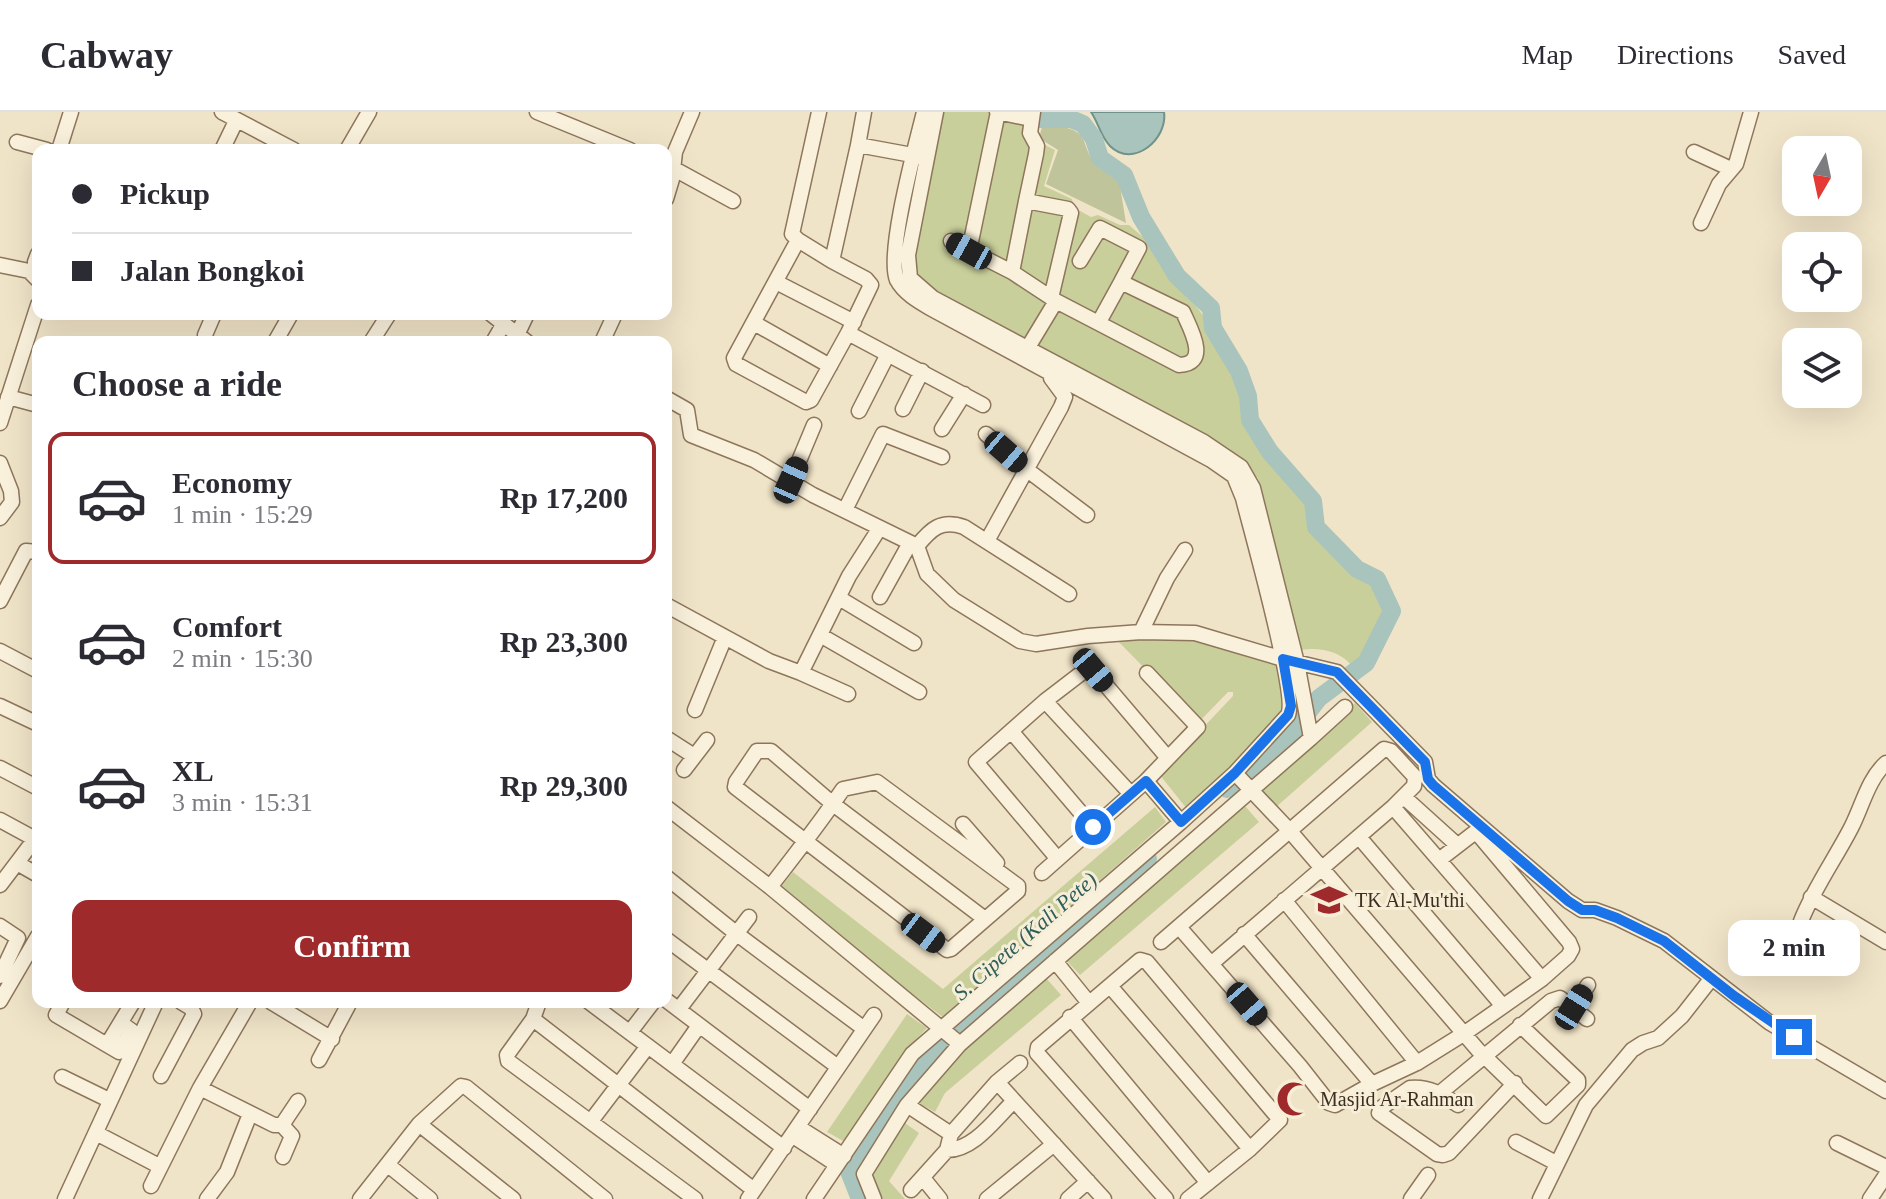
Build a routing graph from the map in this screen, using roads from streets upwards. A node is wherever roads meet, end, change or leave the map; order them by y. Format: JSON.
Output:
{"nodes":[{"id":1,"x":71,"y":112,"type":"edge"},
{"id":2,"x":222,"y":112,"type":"edge"},
{"id":3,"x":369,"y":112,"type":"edge"},
{"id":4,"x":537,"y":112,"type":"edge"},
{"id":5,"x":692,"y":112,"type":"edge"},
{"id":6,"x":819,"y":112,"type":"edge"},
{"id":7,"x":864,"y":112,"type":"edge"},
{"id":8,"x":924,"y":112,"type":"edge"},
{"id":9,"x":936,"y":112,"type":"edge"},
{"id":10,"x":997,"y":112,"type":"edge"},
{"id":11,"x":1751,"y":112,"type":"edge"},
{"id":12,"x":1032,"y":116,"type":"edge"},
{"id":13,"x":236,"y":121,"type":"junction"},
{"id":14,"x":17,"y":142,"type":"dead end"},
{"id":15,"x":61,"y":144,"type":"edge"},
{"id":16,"x":225,"y":144,"type":"edge"},
{"id":17,"x":282,"y":144,"type":"edge"},
{"id":18,"x":350,"y":144,"type":"edge"},
{"id":19,"x":615,"y":144,"type":"edge"},
{"id":20,"x":858,"y":145,"type":"junction"},
{"id":21,"x":32,"y":146,"type":"edge"},
{"id":22,"x":1694,"y":152,"type":"dead end"},
{"id":23,"x":920,"y":156,"type":"junction"},
{"id":24,"x":672,"y":159,"type":"edge"},
{"id":25,"x":672,"y":168,"type":"edge"},
{"id":26,"x":1731,"y":169,"type":"junction"},
{"id":27,"x":733,"y":201,"type":"dead end"},
{"id":28,"x":1026,"y":201,"type":"junction"},
{"id":29,"x":1701,"y":223,"type":"dead end"},
{"id":30,"x":798,"y":240,"type":"junction"},
{"id":31,"x":951,"y":241,"type":"dead end"},
{"id":32,"x":969,"y":251,"type":"junction"},
{"id":33,"x":832,"y":261,"type":"junction"},
{"id":34,"x":1080,"y":261,"type":"dead end"},
{"id":35,"x":0,"y":266,"type":"edge"},
{"id":36,"x":1012,"y":272,"type":"junction"},
{"id":37,"x":32,"y":274,"type":"edge"},
{"id":38,"x":776,"y":282,"type":"junction"},
{"id":39,"x":1121,"y":282,"type":"junction"},
{"id":40,"x":1053,"y":300,"type":"junction"},
{"id":41,"x":33,"y":320,"type":"edge"},
{"id":42,"x":211,"y":320,"type":"edge"},
{"id":43,"x":498,"y":320,"type":"edge"},
{"id":44,"x":1099,"y":322,"type":"junction"},
{"id":45,"x":754,"y":323,"type":"junction"},
{"id":46,"x":503,"y":325,"type":"junction"},
{"id":47,"x":851,"y":327,"type":"junction"},
{"id":48,"x":205,"y":335,"type":"dead end"},
{"id":49,"x":497,"y":336,"type":"edge"},
{"id":50,"x":519,"y":336,"type":"edge"},
{"id":51,"x":1025,"y":353,"type":"junction"},
{"id":52,"x":888,"y":354,"type":"junction"},
{"id":53,"x":830,"y":366,"type":"junction"},
{"id":54,"x":922,"y":371,"type":"junction"},
{"id":55,"x":1046,"y":371,"type":"junction"},
{"id":56,"x":964,"y":394,"type":"junction"},
{"id":57,"x":8,"y":397,"type":"junction"},
{"id":58,"x":672,"y":401,"type":"edge"},
{"id":59,"x":32,"y":403,"type":"edge"},
{"id":60,"x":983,"y":405,"type":"dead end"},
{"id":61,"x":903,"y":409,"type":"dead end"},
{"id":62,"x":859,"y":411,"type":"dead end"},
{"id":63,"x":0,"y":423,"type":"edge"},
{"id":64,"x":814,"y":425,"type":"dead end"},
{"id":65,"x":942,"y":429,"type":"dead end"},
{"id":66,"x":986,"y":434,"type":"dead end"},
{"id":67,"x":1214,"y":454,"type":"junction"},
{"id":68,"x":942,"y":457,"type":"dead end"},
{"id":69,"x":0,"y":463,"type":"edge"},
{"id":70,"x":1026,"y":469,"type":"junction"},
{"id":71,"x":791,"y":480,"type":"junction"},
{"id":72,"x":845,"y":510,"type":"junction"},
{"id":73,"x":1087,"y":515,"type":"dead end"},
{"id":74,"x":0,"y":518,"type":"edge"},
{"id":75,"x":879,"y":529,"type":"junction"},
{"id":76,"x":987,"y":541,"type":"junction"},
{"id":77,"x":913,"y":544,"type":"junction"},
{"id":78,"x":1185,"y":550,"type":"dead end"},
{"id":79,"x":32,"y":552,"type":"edge"},
{"id":80,"x":1069,"y":594,"type":"dead end"},
{"id":81,"x":880,"y":597,"type":"dead end"},
{"id":82,"x":839,"y":598,"type":"junction"},
{"id":83,"x":0,"y":601,"type":"edge"},
{"id":84,"x":672,"y":608,"type":"edge"},
{"id":85,"x":1141,"y":632,"type":"junction"},
{"id":86,"x":820,"y":635,"type":"junction"},
{"id":87,"x":725,"y":637,"type":"junction"},
{"id":88,"x":914,"y":643,"type":"dead end"},
{"id":89,"x":0,"y":651,"type":"edge"},
{"id":90,"x":1290,"y":661,"type":"junction"},
{"id":91,"x":32,"y":668,"type":"edge"},
{"id":92,"x":801,"y":673,"type":"junction"},
{"id":93,"x":1147,"y":673,"type":"dead end"},
{"id":94,"x":919,"y":692,"type":"dead end"},
{"id":95,"x":848,"y":694,"type":"dead end"},
{"id":96,"x":1045,"y":701,"type":"junction"},
{"id":97,"x":0,"y":706,"type":"edge"},
{"id":98,"x":1345,"y":707,"type":"dead end"},
{"id":99,"x":695,"y":710,"type":"dead end"},
{"id":100,"x":32,"y":721,"type":"edge"},
{"id":101,"x":1011,"y":731,"type":"junction"},
{"id":102,"x":1310,"y":731,"type":"junction"},
{"id":103,"x":707,"y":740,"type":"dead end"},
{"id":104,"x":672,"y":742,"type":"edge"},
{"id":105,"x":694,"y":756,"type":"junction"},
{"id":106,"x":1167,"y":757,"type":"junction"},
{"id":107,"x":1886,"y":763,"type":"edge"},
{"id":108,"x":0,"y":768,"type":"edge"},
{"id":109,"x":684,"y":770,"type":"dead end"},
{"id":110,"x":1146,"y":781,"type":"junction"},
{"id":111,"x":1242,"y":782,"type":"junction"},
{"id":112,"x":32,"y":785,"type":"edge"},
{"id":113,"x":1130,"y":793,"type":"junction"},
{"id":114,"x":1398,"y":802,"type":"junction"},
{"id":115,"x":833,"y":804,"type":"junction"},
{"id":116,"x":672,"y":812,"type":"edge"},
{"id":117,"x":0,"y":820,"type":"edge"},
{"id":118,"x":1181,"y":822,"type":"junction"},
{"id":119,"x":963,"y":824,"type":"dead end"},
{"id":120,"x":1093,"y":827,"type":"junction"},
{"id":121,"x":1289,"y":830,"type":"junction"},
{"id":122,"x":32,"y":835,"type":"edge"},
{"id":123,"x":1359,"y":837,"type":"junction"},
{"id":124,"x":805,"y":843,"type":"junction"},
{"id":125,"x":32,"y":844,"type":"edge"},
{"id":126,"x":1456,"y":844,"type":"junction"},
{"id":127,"x":1057,"y":858,"type":"junction"},
{"id":128,"x":1439,"y":860,"type":"junction"},
{"id":129,"x":17,"y":863,"type":"junction"},
{"id":130,"x":1319,"y":869,"type":"junction"},
{"id":131,"x":32,"y":872,"type":"edge"},
{"id":132,"x":1042,"y":873,"type":"dead end"},
{"id":133,"x":672,"y":882,"type":"edge"},
{"id":134,"x":1013,"y":882,"type":"junction"},
{"id":135,"x":0,"y":885,"type":"edge"},
{"id":136,"x":770,"y":887,"type":"junction"},
{"id":137,"x":1811,"y":897,"type":"junction"},
{"id":138,"x":1284,"y":900,"type":"junction"},
{"id":139,"x":749,"y":917,"type":"dead end"},
{"id":140,"x":985,"y":919,"type":"junction"},
{"id":141,"x":1801,"y":921,"type":"dead end"},
{"id":142,"x":0,"y":926,"type":"edge"},
{"id":143,"x":1179,"y":927,"type":"junction"},
{"id":144,"x":737,"y":934,"type":"junction"},
{"id":145,"x":1244,"y":934,"type":"junction"},
{"id":146,"x":1161,"y":942,"type":"dead end"},
{"id":147,"x":1886,"y":942,"type":"edge"},
{"id":148,"x":672,"y":944,"type":"edge"},
{"id":149,"x":32,"y":949,"type":"edge"},
{"id":150,"x":1055,"y":961,"type":"junction"},
{"id":151,"x":1211,"y":964,"type":"junction"},
{"id":152,"x":708,"y":973,"type":"junction"},
{"id":153,"x":4,"y":979,"type":"edge"},
{"id":154,"x":1542,"y":979,"type":"junction"},
{"id":155,"x":1711,"y":979,"type":"junction"},
{"id":156,"x":1588,"y":985,"type":"dead end"},
{"id":157,"x":1110,"y":986,"type":"junction"},
{"id":158,"x":0,"y":1001,"type":"edge"},
{"id":159,"x":1089,"y":1003,"type":"junction"},
{"id":160,"x":672,"y":1004,"type":"edge"},
{"id":161,"x":1502,"y":1005,"type":"junction"},
{"id":162,"x":1574,"y":1007,"type":"junction"},
{"id":163,"x":60,"y":1008,"type":"edge"},
{"id":164,"x":153,"y":1008,"type":"edge"},
{"id":165,"x":191,"y":1008,"type":"edge"},
{"id":166,"x":247,"y":1008,"type":"edge"},
{"id":167,"x":281,"y":1008,"type":"edge"},
{"id":168,"x":347,"y":1008,"type":"edge"},
{"id":169,"x":537,"y":1008,"type":"edge"},
{"id":170,"x":597,"y":1008,"type":"edge"},
{"id":171,"x":648,"y":1008,"type":"edge"},
{"id":172,"x":679,"y":1009,"type":"junction"},
{"id":173,"x":127,"y":1012,"type":"edge"},
{"id":174,"x":874,"y":1015,"type":"dead end"},
{"id":175,"x":1070,"y":1017,"type":"junction"},
{"id":176,"x":533,"y":1019,"type":"junction"},
{"id":177,"x":1587,"y":1019,"type":"dead end"},
{"id":178,"x":1520,"y":1025,"type":"junction"},
{"id":179,"x":698,"y":1027,"type":"junction"},
{"id":180,"x":863,"y":1028,"type":"junction"},
{"id":181,"x":942,"y":1028,"type":"junction"},
{"id":182,"x":630,"y":1032,"type":"junction"},
{"id":183,"x":1466,"y":1036,"type":"junction"},
{"id":184,"x":332,"y":1039,"type":"junction"},
{"id":185,"x":958,"y":1042,"type":"junction"},
{"id":186,"x":648,"y":1046,"type":"junction"},
{"id":187,"x":1481,"y":1053,"type":"junction"},
{"id":188,"x":319,"y":1060,"type":"dead end"},
{"id":189,"x":1020,"y":1063,"type":"dead end"},
{"id":190,"x":1417,"y":1063,"type":"junction"},
{"id":191,"x":672,"y":1064,"type":"junction"},
{"id":192,"x":838,"y":1067,"type":"junction"},
{"id":193,"x":161,"y":1076,"type":"dead end"},
{"id":194,"x":62,"y":1077,"type":"dead end"},
{"id":195,"x":997,"y":1082,"type":"junction"},
{"id":196,"x":1515,"y":1083,"type":"junction"},
{"id":197,"x":1372,"y":1084,"type":"junction"},
{"id":198,"x":617,"y":1086,"type":"junction"},
{"id":199,"x":200,"y":1088,"type":"junction"},
{"id":200,"x":1886,"y":1091,"type":"edge"},
{"id":201,"x":1440,"y":1093,"type":"junction"},
{"id":202,"x":109,"y":1100,"type":"junction"},
{"id":203,"x":298,"y":1101,"type":"dead end"},
{"id":204,"x":1013,"y":1102,"type":"junction"},
{"id":205,"x":907,"y":1105,"type":"junction"},
{"id":206,"x":1458,"y":1105,"type":"dead end"},
{"id":207,"x":810,"y":1109,"type":"junction"},
{"id":208,"x":250,"y":1114,"type":"junction"},
{"id":209,"x":591,"y":1121,"type":"junction"},
{"id":210,"x":419,"y":1124,"type":"junction"},
{"id":211,"x":282,"y":1125,"type":"junction"},
{"id":212,"x":96,"y":1133,"type":"junction"},
{"id":213,"x":951,"y":1134,"type":"junction"},
{"id":214,"x":792,"y":1137,"type":"junction"},
{"id":215,"x":1516,"y":1142,"type":"dead end"},
{"id":216,"x":1837,"y":1143,"type":"dead end"},
{"id":217,"x":1054,"y":1144,"type":"junction"},
{"id":218,"x":1250,"y":1149,"type":"junction"},
{"id":219,"x":947,"y":1150,"type":"junction"},
{"id":220,"x":283,"y":1157,"type":"dead end"},
{"id":221,"x":841,"y":1161,"type":"junction"},
{"id":222,"x":1556,"y":1163,"type":"junction"},
{"id":223,"x":388,"y":1165,"type":"junction"},
{"id":224,"x":159,"y":1166,"type":"junction"},
{"id":225,"x":1886,"y":1167,"type":"edge"},
{"id":226,"x":1428,"y":1175,"type":"dead end"},
{"id":227,"x":1886,"y":1175,"type":"edge"},
{"id":228,"x":923,"y":1178,"type":"junction"},
{"id":229,"x":1088,"y":1181,"type":"junction"},
{"id":230,"x":1208,"y":1183,"type":"junction"},
{"id":231,"x":151,"y":1186,"type":"dead end"},
{"id":232,"x":911,"y":1190,"type":"dead end"},
{"id":233,"x":751,"y":1194,"type":"edge"},
{"id":234,"x":65,"y":1199,"type":"edge"},
{"id":235,"x":207,"y":1199,"type":"edge"},
{"id":236,"x":360,"y":1199,"type":"edge"},
{"id":237,"x":430,"y":1199,"type":"edge"},
{"id":238,"x":513,"y":1199,"type":"edge"},
{"id":239,"x":605,"y":1199,"type":"edge"},
{"id":240,"x":695,"y":1199,"type":"edge"},
{"id":241,"x":814,"y":1199,"type":"edge"},
{"id":242,"x":874,"y":1199,"type":"edge"},
{"id":243,"x":940,"y":1199,"type":"edge"},
{"id":244,"x":987,"y":1199,"type":"edge"},
{"id":245,"x":1068,"y":1199,"type":"edge"},
{"id":246,"x":1104,"y":1199,"type":"edge"},
{"id":247,"x":1166,"y":1199,"type":"edge"},
{"id":248,"x":1188,"y":1199,"type":"edge"},
{"id":249,"x":1411,"y":1199,"type":"edge"},
{"id":250,"x":1540,"y":1199,"type":"edge"},
{"id":251,"x":1870,"y":1199,"type":"edge"}],
"edges":[{"from":1,"to":15,"type":"street"},
{"from":2,"to":13,"type":"street"},
{"from":3,"to":18,"type":"street"},
{"from":4,"to":19,"type":"street"},
{"from":5,"to":24,"type":"street"},
{"from":6,"to":30,"type":"street"},
{"from":7,"to":20,"type":"street"},
{"from":8,"to":23,"type":"street"},
{"from":9,"to":23,"type":"street"},
{"from":10,"to":12,"type":"street"},
{"from":10,"to":32,"type":"street"},
{"from":11,"to":26,"type":"street"},
{"from":12,"to":28,"type":"street"},
{"from":13,"to":16,"type":"street"},
{"from":13,"to":17,"type":"street"},
{"from":14,"to":21,"type":"street"},
{"from":20,"to":23,"type":"street"},
{"from":20,"to":33,"type":"street"},
{"from":22,"to":26,"type":"street"},
{"from":23,"to":51,"type":"street"},
{"from":25,"to":27,"type":"street"},
{"from":26,"to":29,"type":"street"},
{"from":28,"to":36,"type":"street"},
{"from":28,"to":40,"type":"street"},
{"from":30,"to":33,"type":"street"},
{"from":30,"to":38,"type":"street"},
{"from":31,"to":32,"type":"street"},
{"from":32,"to":36,"type":"street"},
{"from":33,"to":47,"type":"street"},
{"from":34,"to":39,"type":"street"},
{"from":35,"to":37,"type":"street"},
{"from":36,"to":40,"type":"street"},
{"from":38,"to":45,"type":"street"},
{"from":38,"to":47,"type":"street"},
{"from":39,"to":44,"type":"street"},
{"from":39,"to":44,"type":"street"},
{"from":40,"to":44,"type":"street"},
{"from":40,"to":51,"type":"street"},
{"from":41,"to":57,"type":"street"},
{"from":42,"to":48,"type":"street"},
{"from":43,"to":46,"type":"street"},
{"from":45,"to":53,"type":"street"},
{"from":45,"to":53,"type":"street"},
{"from":46,"to":49,"type":"street"},
{"from":46,"to":50,"type":"street"},
{"from":47,"to":52,"type":"street"},
{"from":47,"to":53,"type":"street"},
{"from":51,"to":55,"type":"street"},
{"from":51,"to":67,"type":"street"},
{"from":52,"to":54,"type":"street"},
{"from":52,"to":62,"type":"street"},
{"from":54,"to":56,"type":"street"},
{"from":54,"to":61,"type":"street"},
{"from":55,"to":67,"type":"street"},
{"from":55,"to":70,"type":"street"},
{"from":56,"to":60,"type":"street"},
{"from":56,"to":65,"type":"street"},
{"from":57,"to":59,"type":"street"},
{"from":57,"to":63,"type":"street"},
{"from":58,"to":71,"type":"street"},
{"from":64,"to":71,"type":"street"},
{"from":66,"to":70,"type":"street"},
{"from":67,"to":90,"type":"street"},
{"from":68,"to":72,"type":"street"},
{"from":69,"to":74,"type":"street"},
{"from":70,"to":73,"type":"street"},
{"from":70,"to":76,"type":"street"},
{"from":71,"to":72,"type":"street"},
{"from":72,"to":75,"type":"street"},
{"from":75,"to":77,"type":"street"},
{"from":75,"to":82,"type":"street"},
{"from":76,"to":77,"type":"street"},
{"from":76,"to":80,"type":"street"},
{"from":77,"to":81,"type":"street"},
{"from":77,"to":85,"type":"street"},
{"from":78,"to":85,"type":"street"},
{"from":79,"to":83,"type":"street"},
{"from":82,"to":86,"type":"street"},
{"from":82,"to":88,"type":"street"},
{"from":84,"to":87,"type":"street"},
{"from":85,"to":90,"type":"street"},
{"from":86,"to":92,"type":"street"},
{"from":86,"to":94,"type":"street"},
{"from":87,"to":92,"type":"street"},
{"from":87,"to":99,"type":"street"},
{"from":89,"to":91,"type":"street"},
{"from":90,"to":102,"type":"street"},
{"from":90,"to":111,"type":"street"},
{"from":90,"to":155,"type":"street"},
{"from":92,"to":95,"type":"street"},
{"from":93,"to":106,"type":"street"},
{"from":96,"to":101,"type":"street"},
{"from":96,"to":106,"type":"street"},
{"from":96,"to":113,"type":"street"},
{"from":97,"to":100,"type":"street"},
{"from":98,"to":102,"type":"street"},
{"from":101,"to":120,"type":"street"},
{"from":101,"to":127,"type":"street"},
{"from":102,"to":111,"type":"street"},
{"from":103,"to":105,"type":"street"},
{"from":104,"to":105,"type":"street"},
{"from":105,"to":109,"type":"street"},
{"from":106,"to":110,"type":"street"},
{"from":107,"to":137,"type":"street"},
{"from":108,"to":112,"type":"street"},
{"from":110,"to":113,"type":"street"},
{"from":110,"to":118,"type":"street"},
{"from":111,"to":118,"type":"street"},
{"from":111,"to":121,"type":"street"},
{"from":111,"to":150,"type":"street"},
{"from":113,"to":120,"type":"street"},
{"from":114,"to":121,"type":"street"},
{"from":114,"to":123,"type":"street"},
{"from":114,"to":126,"type":"street"},
{"from":114,"to":128,"type":"street"},
{"from":115,"to":124,"type":"street"},
{"from":115,"to":124,"type":"street"},
{"from":115,"to":134,"type":"street"},
{"from":115,"to":140,"type":"street"},
{"from":116,"to":136,"type":"street"},
{"from":117,"to":122,"type":"street"},
{"from":118,"to":181,"type":"street"},
{"from":119,"to":134,"type":"street"},
{"from":120,"to":127,"type":"street"},
{"from":121,"to":130,"type":"street"},
{"from":121,"to":143,"type":"street"},
{"from":123,"to":130,"type":"street"},
{"from":123,"to":161,"type":"street"},
{"from":124,"to":136,"type":"street"},
{"from":124,"to":140,"type":"street"},
{"from":125,"to":129,"type":"street"},
{"from":126,"to":128,"type":"street"},
{"from":126,"to":154,"type":"street"},
{"from":127,"to":132,"type":"street"},
{"from":128,"to":154,"type":"street"},
{"from":129,"to":131,"type":"street"},
{"from":129,"to":135,"type":"street"},
{"from":130,"to":138,"type":"street"},
{"from":130,"to":183,"type":"street"},
{"from":133,"to":144,"type":"street"},
{"from":134,"to":140,"type":"street"},
{"from":136,"to":181,"type":"street"},
{"from":137,"to":141,"type":"street"},
{"from":137,"to":147,"type":"street"},
{"from":138,"to":145,"type":"street"},
{"from":138,"to":190,"type":"street"},
{"from":139,"to":144,"type":"street"},
{"from":142,"to":153,"type":"street"},
{"from":143,"to":146,"type":"street"},
{"from":143,"to":151,"type":"street"},
{"from":144,"to":152,"type":"street"},
{"from":144,"to":180,"type":"street"},
{"from":145,"to":151,"type":"street"},
{"from":145,"to":197,"type":"street"},
{"from":148,"to":152,"type":"street"},
{"from":149,"to":153,"type":"street"},
{"from":150,"to":159,"type":"street"},
{"from":150,"to":185,"type":"street"},
{"from":151,"to":197,"type":"street"},
{"from":152,"to":172,"type":"street"},
{"from":152,"to":192,"type":"street"},
{"from":153,"to":158,"type":"street"},
{"from":154,"to":161,"type":"street"},
{"from":155,"to":200,"type":"street"},
{"from":155,"to":222,"type":"street"},
{"from":156,"to":162,"type":"street"},
{"from":157,"to":159,"type":"street"},
{"from":157,"to":218,"type":"street"},
{"from":157,"to":218,"type":"street"},
{"from":159,"to":175,"type":"street"},
{"from":160,"to":172,"type":"street"},
{"from":161,"to":183,"type":"street"},
{"from":162,"to":177,"type":"street"},
{"from":162,"to":178,"type":"street"},
{"from":163,"to":173,"type":"street"},
{"from":164,"to":202,"type":"street"},
{"from":165,"to":193,"type":"street"},
{"from":166,"to":199,"type":"street"},
{"from":167,"to":184,"type":"street"},
{"from":168,"to":184,"type":"street"},
{"from":169,"to":176,"type":"street"},
{"from":170,"to":182,"type":"street"},
{"from":171,"to":182,"type":"street"},
{"from":172,"to":179,"type":"street"},
{"from":174,"to":180,"type":"street"},
{"from":175,"to":230,"type":"street"},
{"from":175,"to":247,"type":"street"},
{"from":176,"to":198,"type":"street"},
{"from":176,"to":209,"type":"street"},
{"from":178,"to":187,"type":"street"},
{"from":178,"to":196,"type":"street"},
{"from":179,"to":191,"type":"street"},
{"from":179,"to":207,"type":"street"},
{"from":180,"to":192,"type":"street"},
{"from":181,"to":185,"type":"street"},
{"from":181,"to":221,"type":"street"},
{"from":182,"to":186,"type":"street"},
{"from":183,"to":187,"type":"street"},
{"from":183,"to":190,"type":"street"},
{"from":184,"to":188,"type":"street"},
{"from":185,"to":205,"type":"street"},
{"from":186,"to":191,"type":"street"},
{"from":186,"to":198,"type":"street"},
{"from":187,"to":196,"type":"street"},
{"from":187,"to":201,"type":"street"},
{"from":189,"to":195,"type":"street"},
{"from":190,"to":197,"type":"street"},
{"from":191,"to":214,"type":"street"},
{"from":192,"to":207,"type":"street"},
{"from":194,"to":202,"type":"street"},
{"from":195,"to":204,"type":"street"},
{"from":195,"to":213,"type":"street"},
{"from":196,"to":201,"type":"street"},
{"from":198,"to":209,"type":"street"},
{"from":198,"to":233,"type":"street"},
{"from":199,"to":208,"type":"street"},
{"from":199,"to":224,"type":"street"},
{"from":201,"to":206,"type":"street"},
{"from":202,"to":212,"type":"street"},
{"from":203,"to":211,"type":"street"},
{"from":204,"to":217,"type":"street"},
{"from":204,"to":219,"type":"street"},
{"from":205,"to":213,"type":"street"},
{"from":205,"to":242,"type":"street"},
{"from":207,"to":214,"type":"street"},
{"from":208,"to":211,"type":"street"},
{"from":208,"to":235,"type":"street"},
{"from":209,"to":240,"type":"street"},
{"from":210,"to":223,"type":"street"},
{"from":210,"to":238,"type":"street"},
{"from":210,"to":239,"type":"street"},
{"from":211,"to":220,"type":"street"},
{"from":212,"to":224,"type":"street"},
{"from":212,"to":234,"type":"street"},
{"from":213,"to":219,"type":"street"},
{"from":214,"to":221,"type":"street"},
{"from":214,"to":233,"type":"street"},
{"from":215,"to":222,"type":"street"},
{"from":216,"to":225,"type":"street"},
{"from":217,"to":229,"type":"street"},
{"from":217,"to":244,"type":"street"},
{"from":218,"to":230,"type":"street"},
{"from":219,"to":228,"type":"street"},
{"from":221,"to":241,"type":"street"},
{"from":222,"to":250,"type":"street"},
{"from":223,"to":236,"type":"street"},
{"from":223,"to":237,"type":"street"},
{"from":224,"to":231,"type":"street"},
{"from":226,"to":249,"type":"street"},
{"from":227,"to":251,"type":"street"},
{"from":228,"to":232,"type":"street"},
{"from":228,"to":243,"type":"street"},
{"from":229,"to":245,"type":"street"},
{"from":229,"to":246,"type":"street"},
{"from":230,"to":248,"type":"street"}]}
